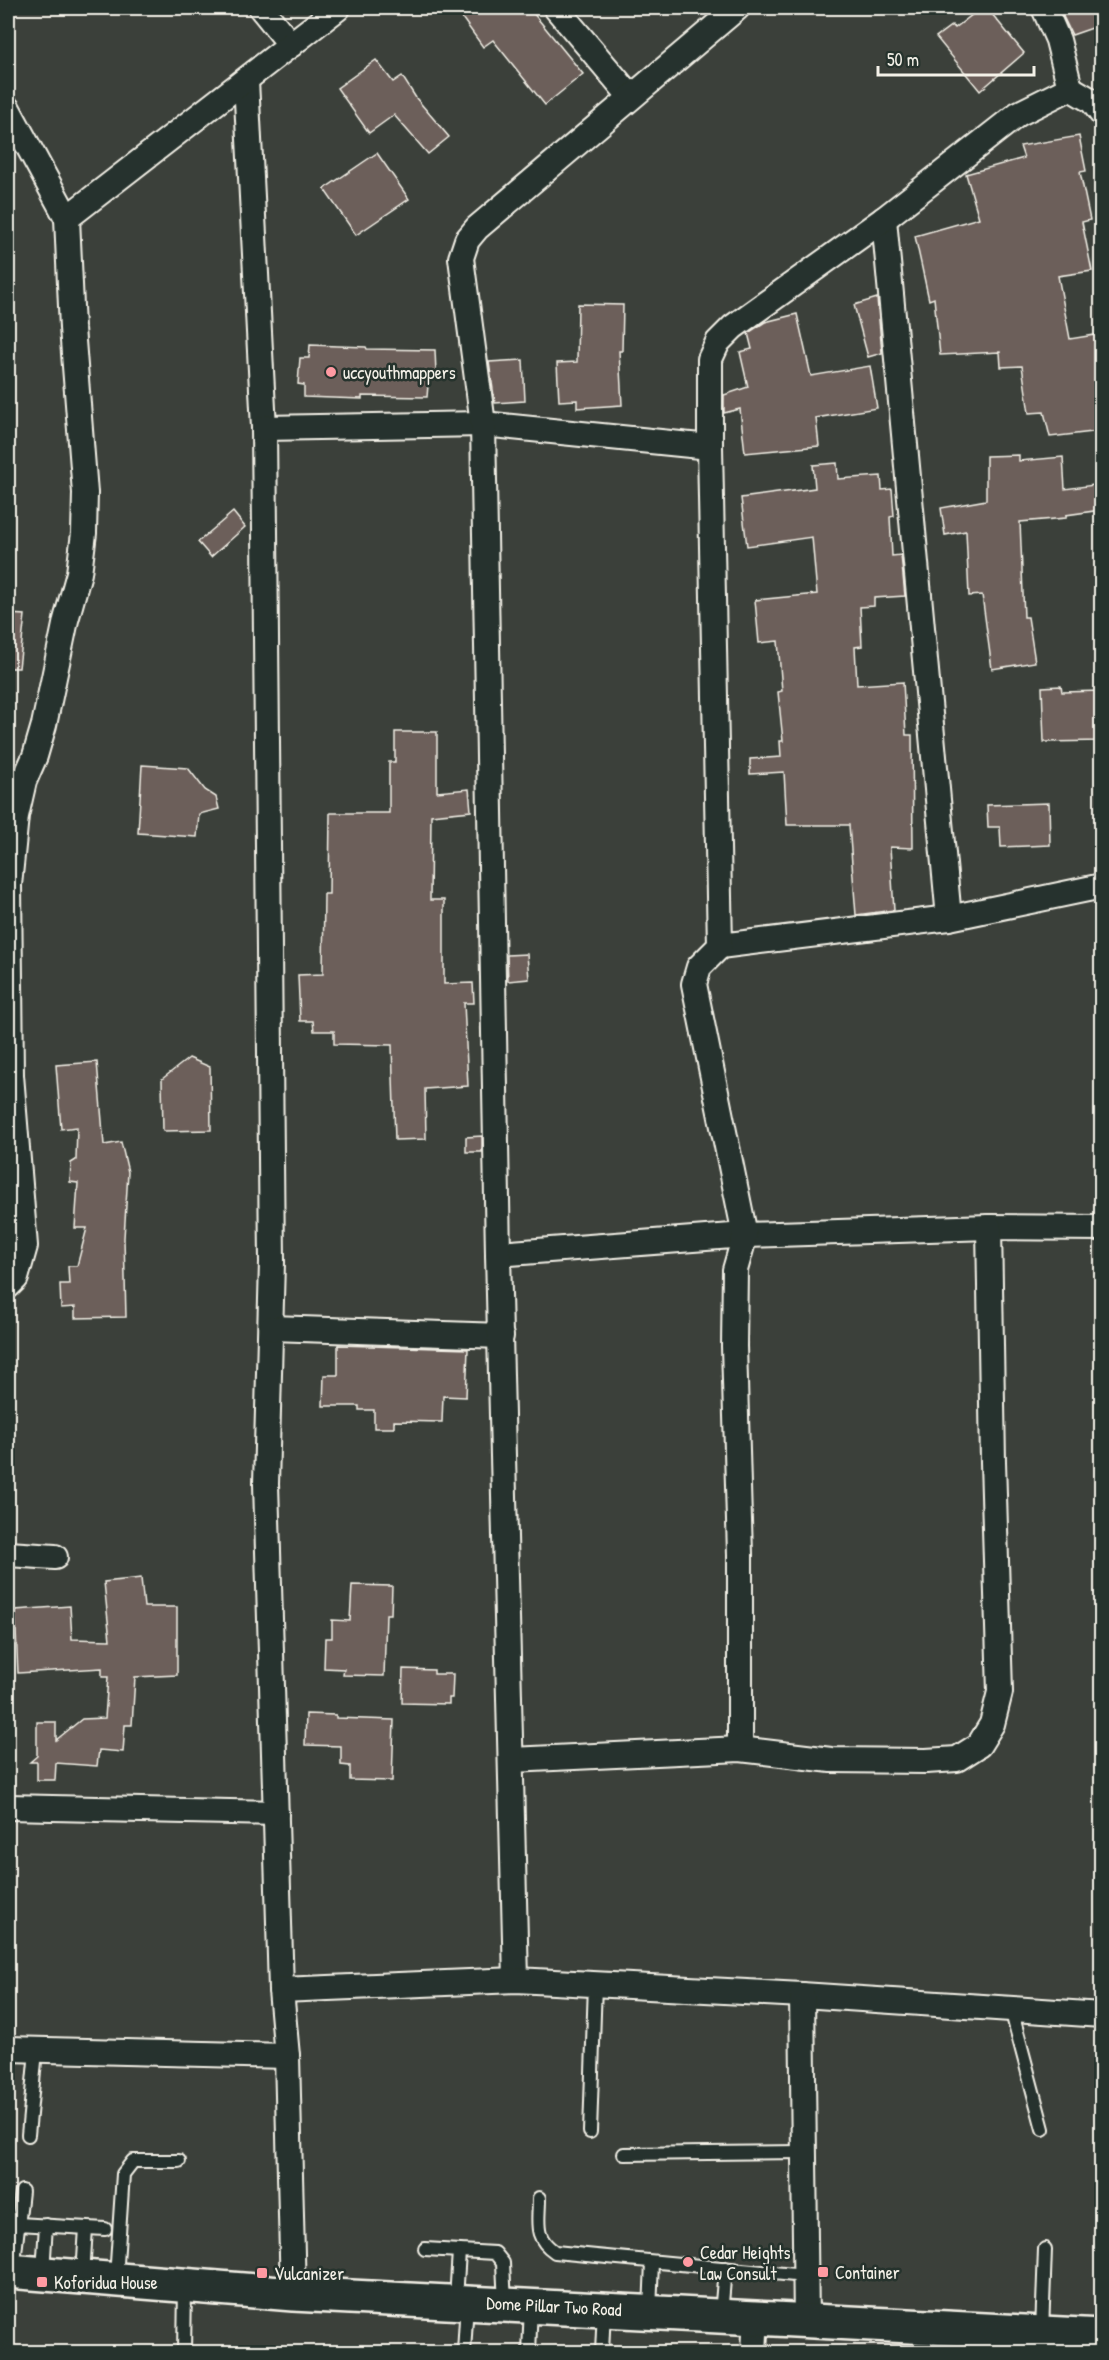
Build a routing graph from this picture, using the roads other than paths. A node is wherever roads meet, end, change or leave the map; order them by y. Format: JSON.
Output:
{"nodes":[{"id":1,"x":261,"y":8,"type":"edge"},
{"id":2,"x":339,"y":8,"type":"edge"},
{"id":3,"x":556,"y":8,"type":"edge"},
{"id":4,"x":737,"y":8,"type":"edge"},
{"id":5,"x":1044,"y":8,"type":"edge"},
{"id":6,"x":291,"y":45,"type":"junction"},
{"id":7,"x":246,"y":81,"type":"junction"},
{"id":8,"x":1070,"y":88,"type":"junction"},
{"id":9,"x":631,"y":97,"type":"junction"},
{"id":10,"x":8,"y":109,"type":"edge"},
{"id":11,"x":1101,"y":114,"type":"edge"},
{"id":12,"x":15,"y":141,"type":"edge"},
{"id":13,"x":67,"y":218,"type":"junction"},
{"id":14,"x":884,"y":219,"type":"junction"},
{"id":15,"x":483,"y":424,"type":"junction"},
{"id":16,"x":264,"y":428,"type":"junction"},
{"id":17,"x":710,"y":447,"type":"junction"},
{"id":18,"x":35,"y":756,"type":"junction"},
{"id":19,"x":8,"y":769,"type":"edge"},
{"id":20,"x":1101,"y":886,"type":"edge"},
{"id":21,"x":950,"y":918,"type":"junction"},
{"id":22,"x":720,"y":946,"type":"junction"},
{"id":23,"x":9,"y":1075,"type":"edge"},
{"id":24,"x":989,"y":1227,"type":"junction"},
{"id":25,"x":1101,"y":1228,"type":"edge"},
{"id":26,"x":745,"y":1235,"type":"junction"},
{"id":27,"x":498,"y":1254,"type":"junction"},
{"id":28,"x":8,"y":1286,"type":"edge"},
{"id":29,"x":272,"y":1328,"type":"junction"},
{"id":30,"x":501,"y":1336,"type":"junction"},
{"id":31,"x":8,"y":1554,"type":"edge"},
{"id":32,"x":55,"y":1557,"type":"dead end"},
{"id":33,"x":740,"y":1749,"type":"junction"},
{"id":34,"x":512,"y":1760,"type":"junction"},
{"id":35,"x":8,"y":1807,"type":"edge"},
{"id":36,"x":276,"y":1813,"type":"junction"},
{"id":37,"x":516,"y":1980,"type":"junction"},
{"id":38,"x":595,"y":1984,"type":"junction"},
{"id":39,"x":281,"y":1990,"type":"junction"},
{"id":40,"x":802,"y":1995,"type":"junction"},
{"id":41,"x":1011,"y":2009,"type":"junction"},
{"id":42,"x":1101,"y":2015,"type":"edge"},
{"id":43,"x":8,"y":2049,"type":"edge"},
{"id":44,"x":36,"y":2051,"type":"junction"},
{"id":45,"x":287,"y":2056,"type":"junction"},
{"id":46,"x":1043,"y":2129,"type":"dead end"},
{"id":47,"x":590,"y":2132,"type":"dead end"},
{"id":48,"x":28,"y":2135,"type":"dead end"},
{"id":49,"x":804,"y":2152,"type":"junction"},
{"id":50,"x":624,"y":2154,"type":"dead end"},
{"id":51,"x":179,"y":2161,"type":"dead end"},
{"id":52,"x":22,"y":2191,"type":"dead end"},
{"id":53,"x":539,"y":2199,"type":"dead end"},
{"id":54,"x":18,"y":2224,"type":"junction"},
{"id":55,"x":46,"y":2225,"type":"junction"},
{"id":56,"x":86,"y":2228,"type":"junction"},
{"id":57,"x":105,"y":2229,"type":"dead end"},
{"id":58,"x":425,"y":2249,"type":"dead end"},
{"id":59,"x":1045,"y":2249,"type":"dead end"},
{"id":60,"x":459,"y":2251,"type":"junction"},
{"id":61,"x":652,"y":2262,"type":"junction"},
{"id":62,"x":725,"y":2268,"type":"junction"},
{"id":63,"x":21,"y":2272,"type":"edge"},
{"id":64,"x":805,"y":2276,"type":"junction"},
{"id":65,"x":83,"y":2277,"type":"junction"},
{"id":66,"x":116,"y":2280,"type":"junction"},
{"id":67,"x":185,"y":2285,"type":"junction"},
{"id":68,"x":293,"y":2294,"type":"junction"},
{"id":69,"x":461,"y":2302,"type":"junction"},
{"id":70,"x":518,"y":2305,"type":"junction"},
{"id":71,"x":604,"y":2309,"type":"junction"},
{"id":72,"x":650,"y":2311,"type":"junction"},
{"id":73,"x":721,"y":2315,"type":"junction"},
{"id":74,"x":756,"y":2316,"type":"junction"},
{"id":75,"x":806,"y":2321,"type":"junction"},
{"id":76,"x":1042,"y":2333,"type":"junction"},
{"id":77,"x":1101,"y":2336,"type":"edge"},
{"id":78,"x":184,"y":2352,"type":"edge"},
{"id":79,"x":464,"y":2352,"type":"edge"},
{"id":80,"x":529,"y":2352,"type":"edge"},
{"id":81,"x":602,"y":2352,"type":"edge"},
{"id":82,"x":754,"y":2352,"type":"edge"}],
"edges":[{"from":1,"to":6,"type":"street"},
{"from":2,"to":6,"type":"street"},
{"from":3,"to":9,"type":"street"},
{"from":4,"to":9,"type":"street"},
{"from":5,"to":8,"type":"street"},
{"from":6,"to":7,"type":"street"},
{"from":7,"to":13,"type":"street"},
{"from":7,"to":16,"type":"street"},
{"from":8,"to":11,"type":"street"},
{"from":8,"to":14,"type":"street"},
{"from":9,"to":15,"type":"street"},
{"from":10,"to":12,"type":"street"},
{"from":12,"to":13,"type":"street"},
{"from":13,"to":18,"type":"street"},
{"from":14,"to":17,"type":"street"},
{"from":14,"to":21,"type":"street"},
{"from":15,"to":16,"type":"street"},
{"from":15,"to":17,"type":"street"},
{"from":15,"to":27,"type":"street"},
{"from":16,"to":29,"type":"street"},
{"from":17,"to":22,"type":"street"},
{"from":18,"to":19,"type":"street"},
{"from":18,"to":23,"type":"street"},
{"from":20,"to":21,"type":"street"},
{"from":21,"to":22,"type":"street"},
{"from":22,"to":26,"type":"street"},
{"from":23,"to":28,"type":"street"},
{"from":24,"to":25,"type":"street"},
{"from":24,"to":26,"type":"street"},
{"from":24,"to":33,"type":"street"},
{"from":26,"to":27,"type":"street"},
{"from":26,"to":33,"type":"street"},
{"from":27,"to":30,"type":"street"},
{"from":29,"to":30,"type":"street"},
{"from":29,"to":36,"type":"street"},
{"from":30,"to":34,"type":"street"},
{"from":31,"to":32,"type":"street"},
{"from":33,"to":34,"type":"street"},
{"from":34,"to":37,"type":"street"},
{"from":35,"to":36,"type":"street"},
{"from":36,"to":39,"type":"street"},
{"from":37,"to":38,"type":"street"},
{"from":37,"to":39,"type":"street"},
{"from":38,"to":40,"type":"street"},
{"from":38,"to":47,"type":"lane"},
{"from":39,"to":45,"type":"street"},
{"from":40,"to":41,"type":"street"},
{"from":40,"to":49,"type":"street"},
{"from":41,"to":42,"type":"street"},
{"from":41,"to":46,"type":"lane"},
{"from":43,"to":44,"type":"street"},
{"from":44,"to":45,"type":"street"},
{"from":44,"to":48,"type":"lane"},
{"from":45,"to":68,"type":"street"},
{"from":49,"to":50,"type":"lane"},
{"from":49,"to":64,"type":"street"},
{"from":51,"to":66,"type":"lane"},
{"from":52,"to":54,"type":"lane"},
{"from":53,"to":61,"type":"lane"},
{"from":54,"to":55,"type":"lane"},
{"from":54,"to":63,"type":"lane"},
{"from":55,"to":56,"type":"lane"},
{"from":55,"to":63,"type":"lane"},
{"from":56,"to":57,"type":"lane"},
{"from":56,"to":65,"type":"lane"},
{"from":58,"to":60,"type":"lane"},
{"from":59,"to":76,"type":"lane"},
{"from":60,"to":69,"type":"lane"},
{"from":60,"to":70,"type":"lane"},
{"from":61,"to":62,"type":"lane"},
{"from":61,"to":72,"type":"lane"},
{"from":62,"to":64,"type":"lane"},
{"from":62,"to":73,"type":"lane"},
{"from":63,"to":65,"type":"street","name":"Dome Pillar Two Road"},
{"from":64,"to":75,"type":"street"},
{"from":65,"to":66,"type":"street","name":"Dome Pillar Two Road"},
{"from":66,"to":67,"type":"street","name":"Dome Pillar Two Road"},
{"from":67,"to":68,"type":"street","name":"Dome Pillar Two Road"},
{"from":67,"to":78,"type":"lane"},
{"from":68,"to":69,"type":"street","name":"Dome Pillar Two Road"},
{"from":69,"to":70,"type":"street","name":"Dome Pillar Two Road"},
{"from":69,"to":79,"type":"lane"},
{"from":70,"to":71,"type":"street","name":"Dome Pillar Two Road"},
{"from":70,"to":80,"type":"lane"},
{"from":71,"to":72,"type":"street","name":"Dome Pillar Two Road"},
{"from":71,"to":81,"type":"lane"},
{"from":72,"to":73,"type":"street","name":"Dome Pillar Two Road"},
{"from":73,"to":74,"type":"street","name":"Dome Pillar Two Road"},
{"from":74,"to":75,"type":"street","name":"Dome Pillar Two Road"},
{"from":74,"to":82,"type":"street"},
{"from":75,"to":76,"type":"street","name":"Dome Pillar Two Road"},
{"from":76,"to":77,"type":"street","name":"Dome Pillar Two Road"}]}
